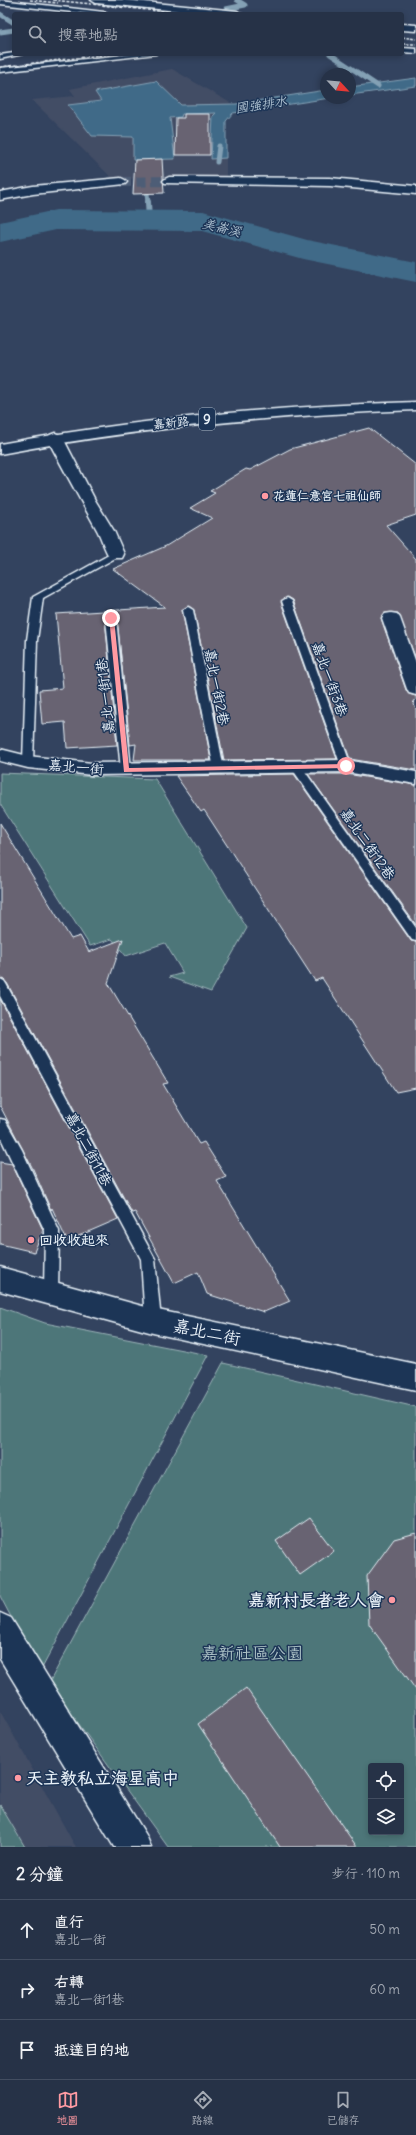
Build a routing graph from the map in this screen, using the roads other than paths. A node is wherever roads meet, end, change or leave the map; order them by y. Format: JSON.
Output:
{"nodes":[{"id":1,"x":96,"y":0,"type":"edge"},
{"id":2,"x":0,"y":2,"type":"edge"},
{"id":3,"x":87,"y":12,"type":"edge"},
{"id":4,"x":217,"y":12,"type":"edge"},
{"id":5,"x":404,"y":27,"type":"edge"},
{"id":6,"x":416,"y":28,"type":"edge"},
{"id":7,"x":404,"y":50,"type":"edge"},
{"id":8,"x":416,"y":51,"type":"edge"},
{"id":9,"x":12,"y":55,"type":"edge"},
{"id":10,"x":130,"y":56,"type":"edge"},
{"id":11,"x":0,"y":57,"type":"edge"},
{"id":12,"x":0,"y":70,"type":"edge"},
{"id":13,"x":169,"y":181,"type":"tunnel mouth"},
{"id":14,"x":121,"y":182,"type":"tunnel mouth"},
{"id":15,"x":416,"y":190,"type":"edge"},
{"id":16,"x":0,"y":196,"type":"edge"},
{"id":17,"x":416,"y":406,"type":"edge"},
{"id":18,"x":56,"y":438,"type":"junction"},
{"id":19,"x":0,"y":449,"type":"edge"},
{"id":20,"x":116,"y":554,"type":"joint"},
{"id":21,"x":287,"y":601,"type":"dead end"},
{"id":22,"x":188,"y":610,"type":"dead end"},
{"id":23,"x":111,"y":618,"type":"dead end"},
{"id":24,"x":391,"y":618,"type":"dead end"},
{"id":25,"x":416,"y":689,"type":"edge"},
{"id":26,"x":0,"y":755,"type":"edge"},
{"id":27,"x":28,"y":762,"type":"junction"},
{"id":28,"x":346,"y":766,"type":"junction"},
{"id":29,"x":296,"y":768,"type":"junction"},
{"id":30,"x":219,"y":769,"type":"junction"},
{"id":31,"x":126,"y":770,"type":"junction"},
{"id":32,"x":416,"y":778,"type":"edge"},
{"id":33,"x":416,"y":937,"type":"edge"},
{"id":34,"x":0,"y":984,"type":"edge"},
{"id":35,"x":0,"y":1124,"type":"edge"},
{"id":36,"x":0,"y":1279,"type":"edge"},
{"id":37,"x":51,"y":1293,"type":"junction"},
{"id":38,"x":153,"y":1320,"type":"junction"},
{"id":39,"x":416,"y":1377,"type":"edge"},
{"id":40,"x":0,"y":1629,"type":"edge"},
{"id":41,"x":134,"y":1847,"type":"edge"}],
"edges":[{"from":1,"to":4,"type":"street"},
{"from":2,"to":3,"type":"lane"},
{"from":5,"to":6,"type":"street"},
{"from":7,"to":8,"type":"lane"},
{"from":9,"to":11,"type":"lane"},
{"from":10,"to":12,"type":"lane"},
{"from":13,"to":15,"type":"street"},
{"from":14,"to":16,"type":"street"},
{"from":17,"to":18,"type":"street","name":"嘉新路","number":"9"},
{"from":18,"to":19,"type":"street","name":"嘉新路","number":"9"},
{"from":18,"to":20,"type":"street"},
{"from":20,"to":27,"type":"lane"},
{"from":21,"to":28,"type":"lane","name":"嘉北一街3巷"},
{"from":22,"to":30,"type":"lane","name":"嘉北一街2巷"},
{"from":23,"to":31,"type":"lane","name":"嘉北一街1巷"},
{"from":24,"to":25,"type":"street"},
{"from":26,"to":27,"type":"street","name":"嘉北一街"},
{"from":27,"to":31,"type":"street","name":"嘉北一街"},
{"from":28,"to":29,"type":"street","name":"嘉北一街"},
{"from":28,"to":32,"type":"street","name":"嘉北一街"},
{"from":29,"to":30,"type":"street","name":"嘉北一街"},
{"from":29,"to":33,"type":"lane","name":"嘉北二街12巷"},
{"from":30,"to":31,"type":"street","name":"嘉北一街"},
{"from":34,"to":38,"type":"lane","name":"嘉北二街11巷"},
{"from":35,"to":37,"type":"lane"},
{"from":36,"to":37,"type":"street","name":"嘉北二街"},
{"from":37,"to":38,"type":"street","name":"嘉北二街"},
{"from":38,"to":39,"type":"street","name":"嘉北二街"},
{"from":40,"to":41,"type":"street"}]}
